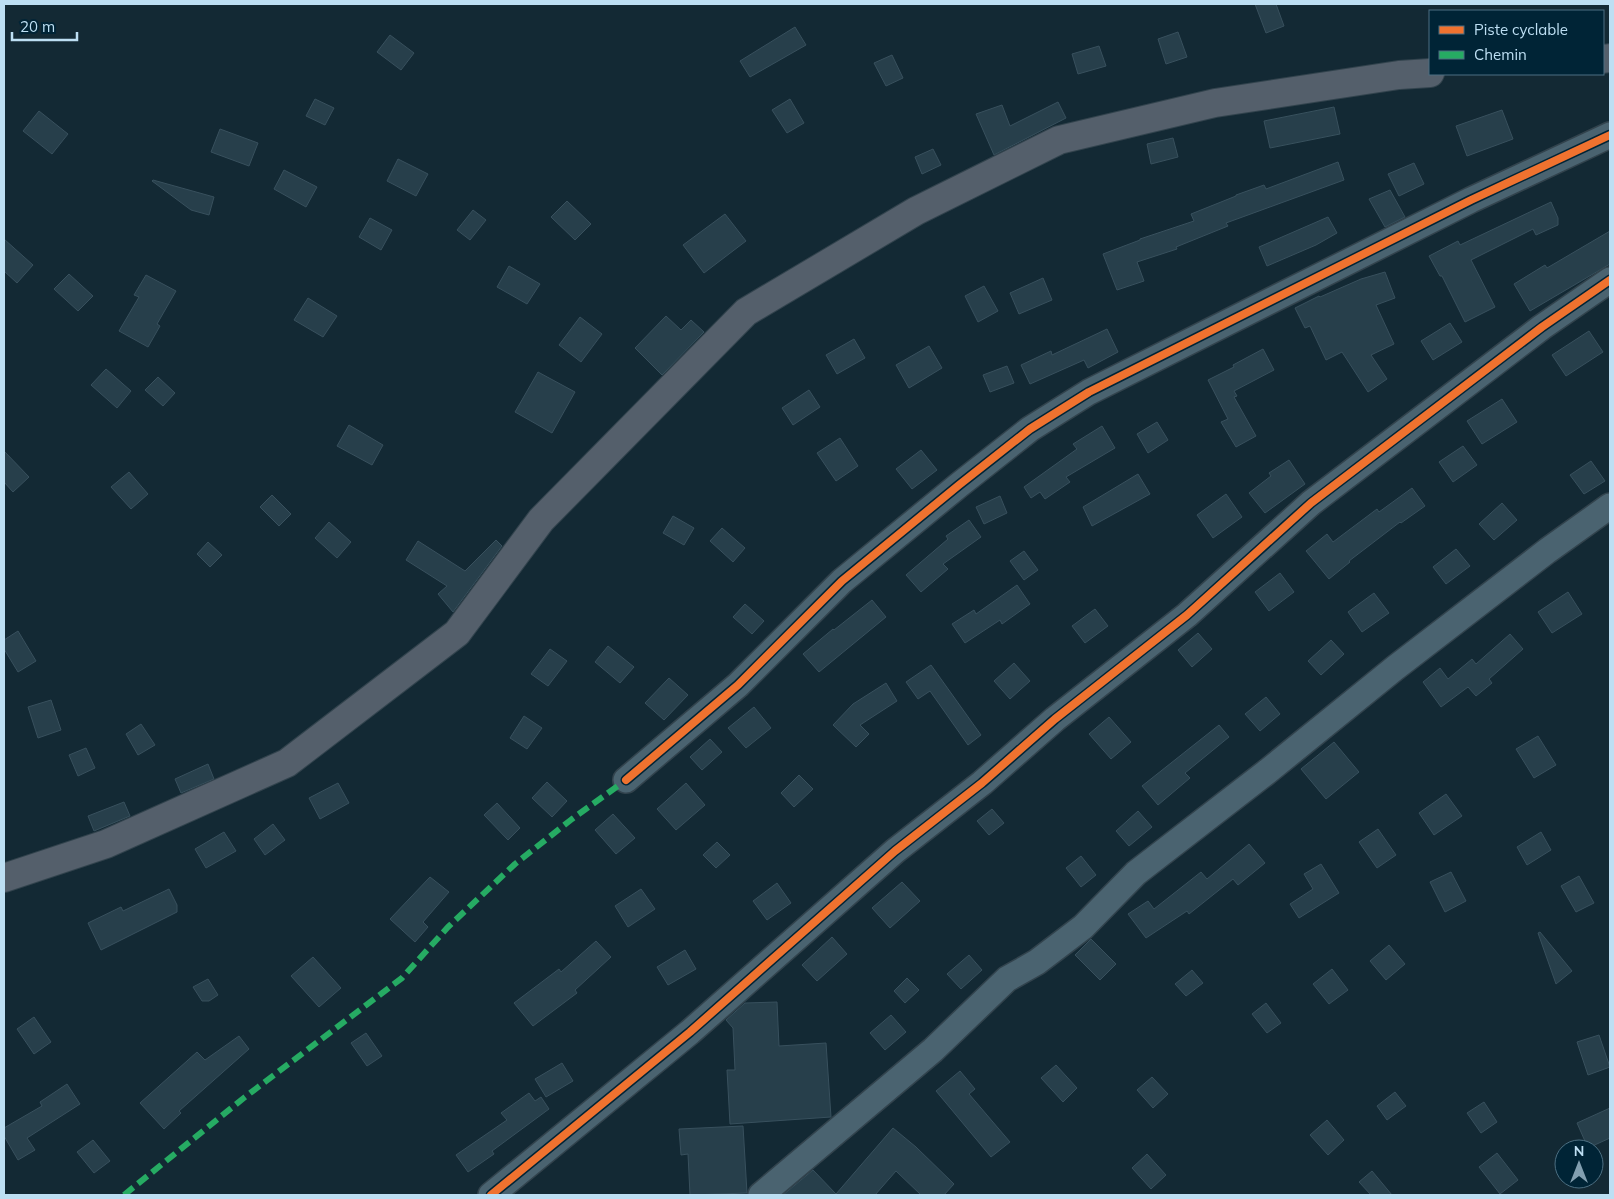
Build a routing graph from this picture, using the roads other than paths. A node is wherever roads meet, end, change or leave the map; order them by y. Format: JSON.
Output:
{"nodes":[{"id":1,"x":1429,"y":72,"type":"edge"},
{"id":2,"x":1610,"y":135,"type":"edge"},
{"id":3,"x":1610,"y":280,"type":"edge"},
{"id":4,"x":1610,"y":506,"type":"edge"},
{"id":5,"x":626,"y":780,"type":"dead end"},
{"id":6,"x":4,"y":878,"type":"edge"},
{"id":7,"x":491,"y":1195,"type":"edge"},
{"id":8,"x":761,"y":1195,"type":"edge"}],
"edges":[{"from":1,"to":6,"type":"highway"},
{"from":2,"to":5,"type":"street"},
{"from":3,"to":7,"type":"street"},
{"from":4,"to":8,"type":"street"}]}
